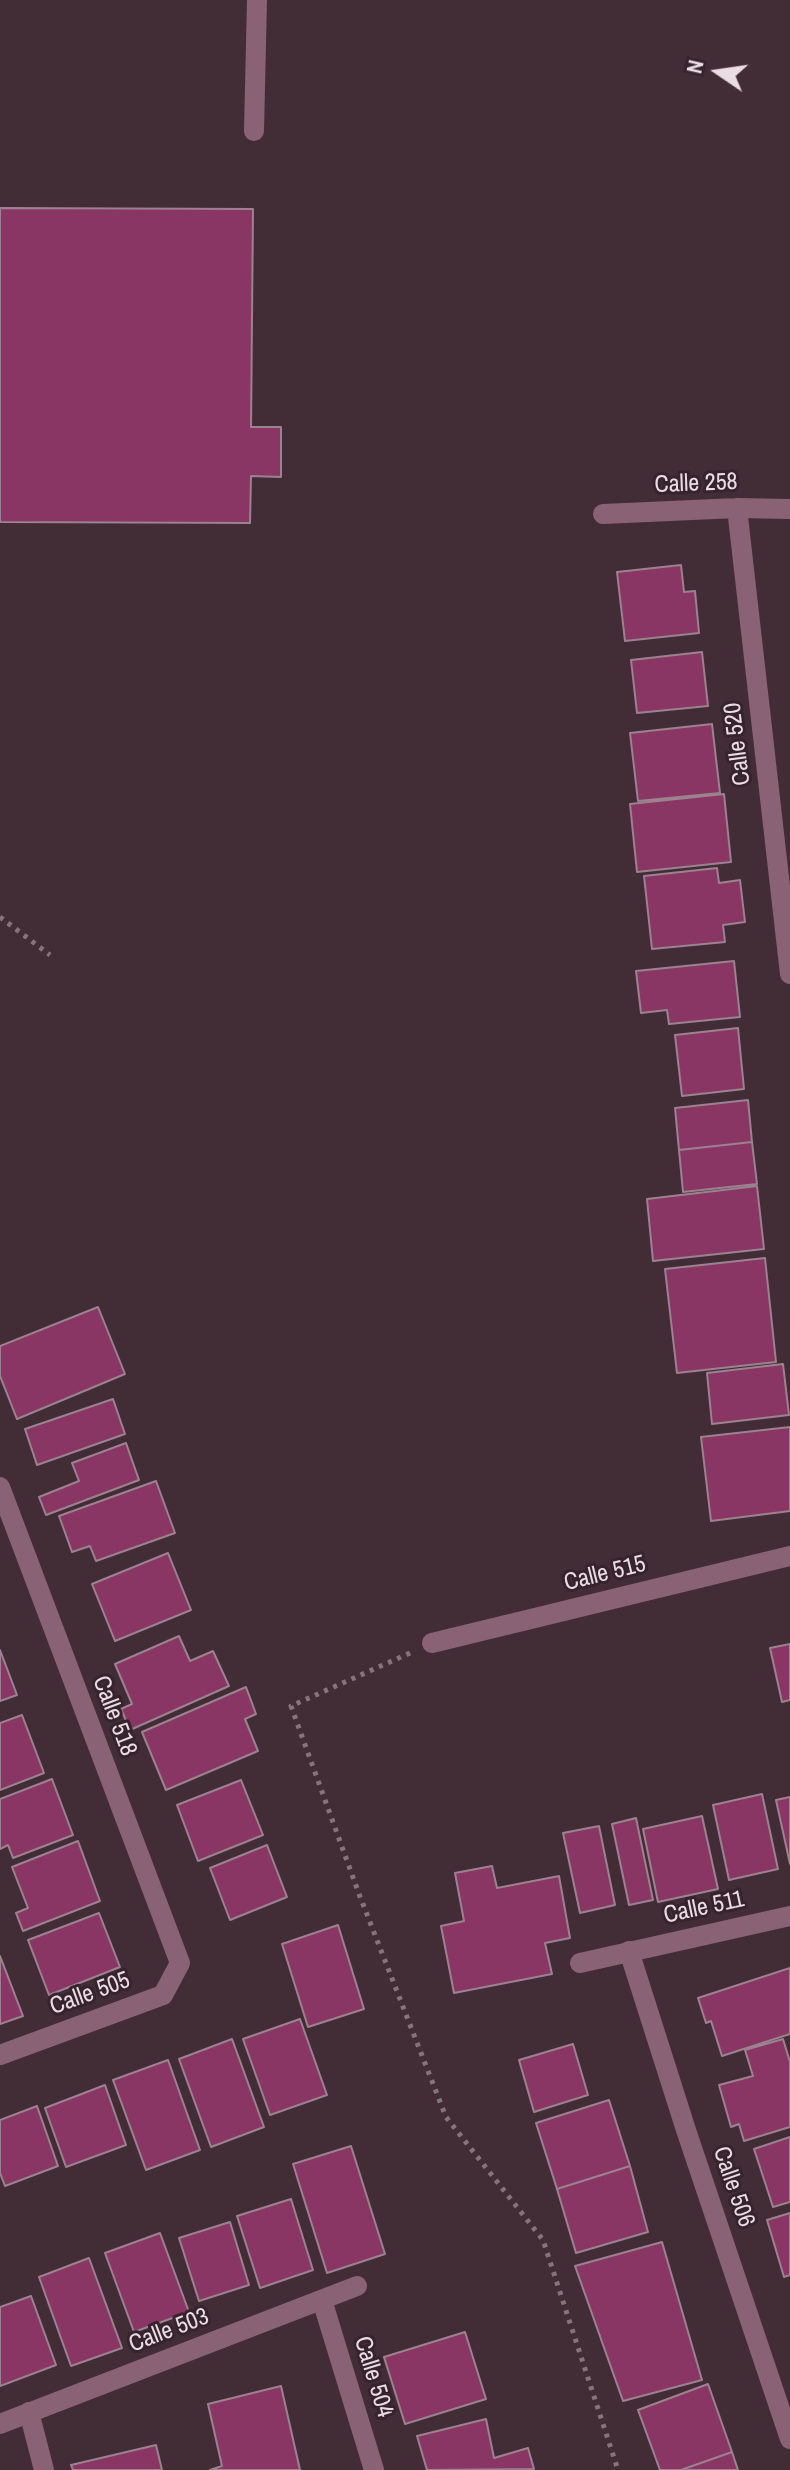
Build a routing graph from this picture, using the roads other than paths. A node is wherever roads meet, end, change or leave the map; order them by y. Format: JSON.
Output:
{"nodes":[{"id":1,"x":257,"y":0,"type":"edge"},
{"id":2,"x":254,"y":131,"type":"dead end"},
{"id":3,"x":737,"y":508,"type":"junction"},
{"id":4,"x":790,"y":509,"type":"edge"},
{"id":5,"x":603,"y":514,"type":"dead end"},
{"id":6,"x":790,"y":974,"type":"edge"},
{"id":7,"x":0,"y":1487,"type":"edge"},
{"id":8,"x":790,"y":1556,"type":"edge"},
{"id":9,"x":432,"y":1643,"type":"road end"},
{"id":10,"x":790,"y":1916,"type":"edge"},
{"id":11,"x":629,"y":1951,"type":"junction"},
{"id":12,"x":180,"y":1963,"type":"joint"},
{"id":13,"x":580,"y":1963,"type":"dead end"},
{"id":14,"x":0,"y":2055,"type":"edge"},
{"id":15,"x":357,"y":2286,"type":"dead end"},
{"id":16,"x":322,"y":2300,"type":"junction"},
{"id":17,"x":29,"y":2412,"type":"junction"},
{"id":18,"x":0,"y":2424,"type":"edge"},
{"id":19,"x":790,"y":2439,"type":"edge"},
{"id":20,"x":44,"y":2470,"type":"edge"},
{"id":21,"x":374,"y":2470,"type":"edge"}],
"edges":[{"from":1,"to":2,"type":"street"},
{"from":3,"to":4,"type":"street","name":"Calle 258"},
{"from":3,"to":5,"type":"street","name":"Calle 258"},
{"from":3,"to":6,"type":"street","name":"Calle 520"},
{"from":7,"to":12,"type":"street","name":"Calle 518"},
{"from":8,"to":9,"type":"street","name":"Calle 515"},
{"from":10,"to":11,"type":"street","name":"Calle 511"},
{"from":11,"to":13,"type":"street","name":"Calle 511"},
{"from":11,"to":19,"type":"street","name":"Calle 506"},
{"from":12,"to":14,"type":"street","name":"Calle 505"},
{"from":15,"to":16,"type":"street","name":"Calle 503"},
{"from":16,"to":17,"type":"street","name":"Calle 503"},
{"from":16,"to":21,"type":"street","name":"Calle 504"},
{"from":17,"to":18,"type":"street","name":"Calle 503"},
{"from":17,"to":20,"type":"street"}]}
